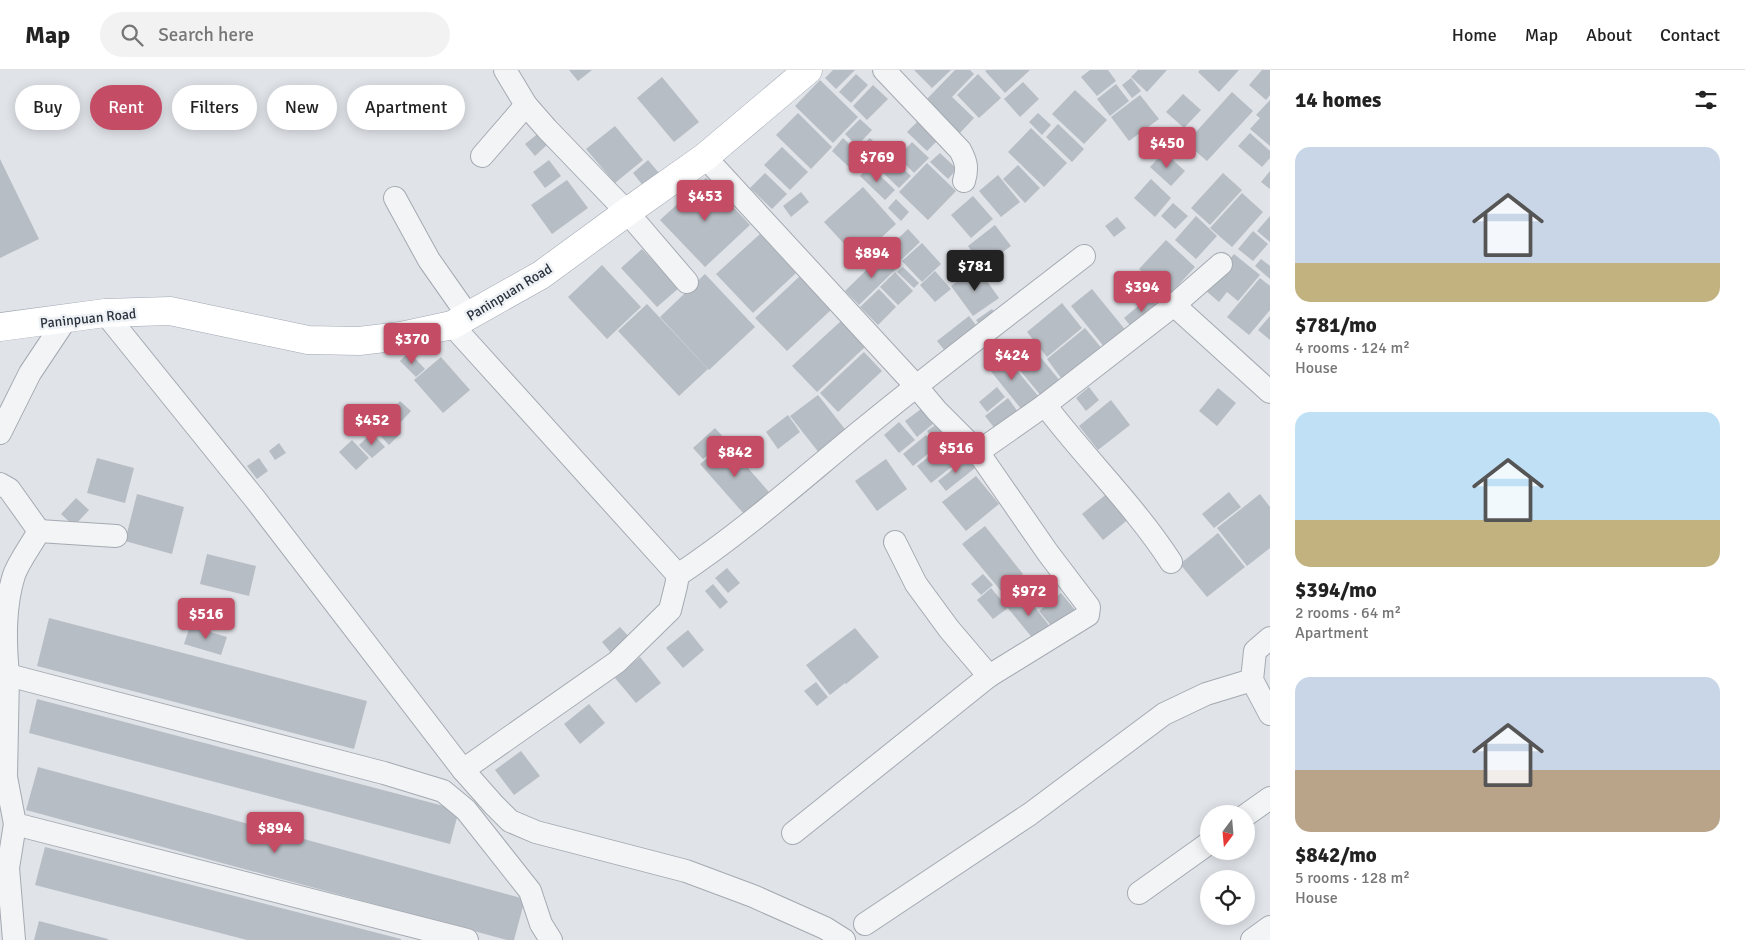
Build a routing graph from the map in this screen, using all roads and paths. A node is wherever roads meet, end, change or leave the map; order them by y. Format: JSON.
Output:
{"nodes":[{"id":1,"x":505,"y":70,"type":"edge"},
{"id":2,"x":808,"y":70,"type":"edge"},
{"id":3,"x":884,"y":70,"type":"edge"},
{"id":4,"x":526,"y":105,"type":"junction"},
{"id":5,"x":482,"y":156,"type":"dead end"},
{"id":6,"x":706,"y":157,"type":"junction"},
{"id":7,"x":964,"y":181,"type":"dead end"},
{"id":8,"x":395,"y":198,"type":"dead end"},
{"id":9,"x":627,"y":212,"type":"junction"},
{"id":10,"x":1084,"y":256,"type":"dead end"},
{"id":11,"x":1221,"y":264,"type":"dead end"},
{"id":12,"x":687,"y":282,"type":"dead end"},
{"id":13,"x":1174,"y":305,"type":"junction"},
{"id":14,"x":105,"y":313,"type":"junction"},
{"id":15,"x":66,"y":319,"type":"junction"},
{"id":16,"x":461,"y":321,"type":"junction"},
{"id":17,"x":0,"y":327,"type":"edge"},
{"id":18,"x":916,"y":386,"type":"junction"},
{"id":19,"x":1270,"y":392,"type":"edge"},
{"id":20,"x":1044,"y":404,"type":"junction"},
{"id":21,"x":0,"y":434,"type":"edge"},
{"id":22,"x":978,"y":452,"type":"junction"},
{"id":23,"x":0,"y":484,"type":"edge"},
{"id":24,"x":39,"y":531,"type":"junction"},
{"id":25,"x":116,"y":536,"type":"dead end"},
{"id":26,"x":895,"y":542,"type":"dead end"},
{"id":27,"x":1171,"y":562,"type":"dead end"},
{"id":28,"x":678,"y":575,"type":"junction"},
{"id":29,"x":1270,"y":638,"type":"edge"},
{"id":30,"x":8,"y":675,"type":"junction"},
{"id":31,"x":989,"y":676,"type":"junction"},
{"id":32,"x":1252,"y":680,"type":"junction"},
{"id":33,"x":1270,"y":714,"type":"edge"},
{"id":34,"x":463,"y":770,"type":"junction"},
{"id":35,"x":1270,"y":798,"type":"edge"},
{"id":36,"x":1255,"y":809,"type":"edge"},
{"id":37,"x":15,"y":824,"type":"junction"},
{"id":38,"x":793,"y":832,"type":"dead end"},
{"id":39,"x":1200,"y":850,"type":"edge"},
{"id":40,"x":1139,"y":894,"type":"dead end"},
{"id":41,"x":865,"y":924,"type":"dead end"},
{"id":42,"x":1270,"y":927,"type":"edge"},
{"id":43,"x":14,"y":940,"type":"edge"},
{"id":44,"x":467,"y":940,"type":"edge"},
{"id":45,"x":551,"y":940,"type":"edge"},
{"id":46,"x":844,"y":940,"type":"edge"},
{"id":47,"x":1252,"y":940,"type":"edge"}],
"edges":[{"from":1,"to":4,"type":"street"},
{"from":2,"to":6,"type":"main road","name":"Paninpuan Road"},
{"from":3,"to":7,"type":"street"},
{"from":4,"to":5,"type":"street"},
{"from":4,"to":9,"type":"street"},
{"from":6,"to":9,"type":"main road","name":"Paninpuan Road"},
{"from":6,"to":18,"type":"street"},
{"from":8,"to":16,"type":"street"},
{"from":9,"to":12,"type":"street"},
{"from":9,"to":16,"type":"main road","name":"Paninpuan Road"},
{"from":10,"to":18,"type":"street"},
{"from":11,"to":13,"type":"street"},
{"from":13,"to":19,"type":"street"},
{"from":13,"to":20,"type":"street"},
{"from":14,"to":15,"type":"main road","name":"Paninpuan Road"},
{"from":14,"to":16,"type":"main road","name":"Paninpuan Road"},
{"from":14,"to":34,"type":"street"},
{"from":15,"to":17,"type":"main road","name":"Paninpuan Road"},
{"from":15,"to":21,"type":"street"},
{"from":16,"to":28,"type":"street"},
{"from":18,"to":22,"type":"street"},
{"from":18,"to":28,"type":"street"},
{"from":20,"to":22,"type":"street"},
{"from":20,"to":27,"type":"street"},
{"from":22,"to":31,"type":"street"},
{"from":23,"to":24,"type":"street"},
{"from":24,"to":25,"type":"street"},
{"from":24,"to":30,"type":"street"},
{"from":26,"to":31,"type":"street"},
{"from":28,"to":34,"type":"street"},
{"from":29,"to":32,"type":"street"},
{"from":30,"to":37,"type":"street"},
{"from":30,"to":45,"type":"street"},
{"from":31,"to":38,"type":"street"},
{"from":32,"to":33,"type":"street"},
{"from":32,"to":41,"type":"street"},
{"from":34,"to":46,"type":"street"},
{"from":35,"to":36,"type":"street"},
{"from":37,"to":43,"type":"street"},
{"from":37,"to":44,"type":"street"},
{"from":39,"to":40,"type":"street"},
{"from":42,"to":47,"type":"street"}]}
